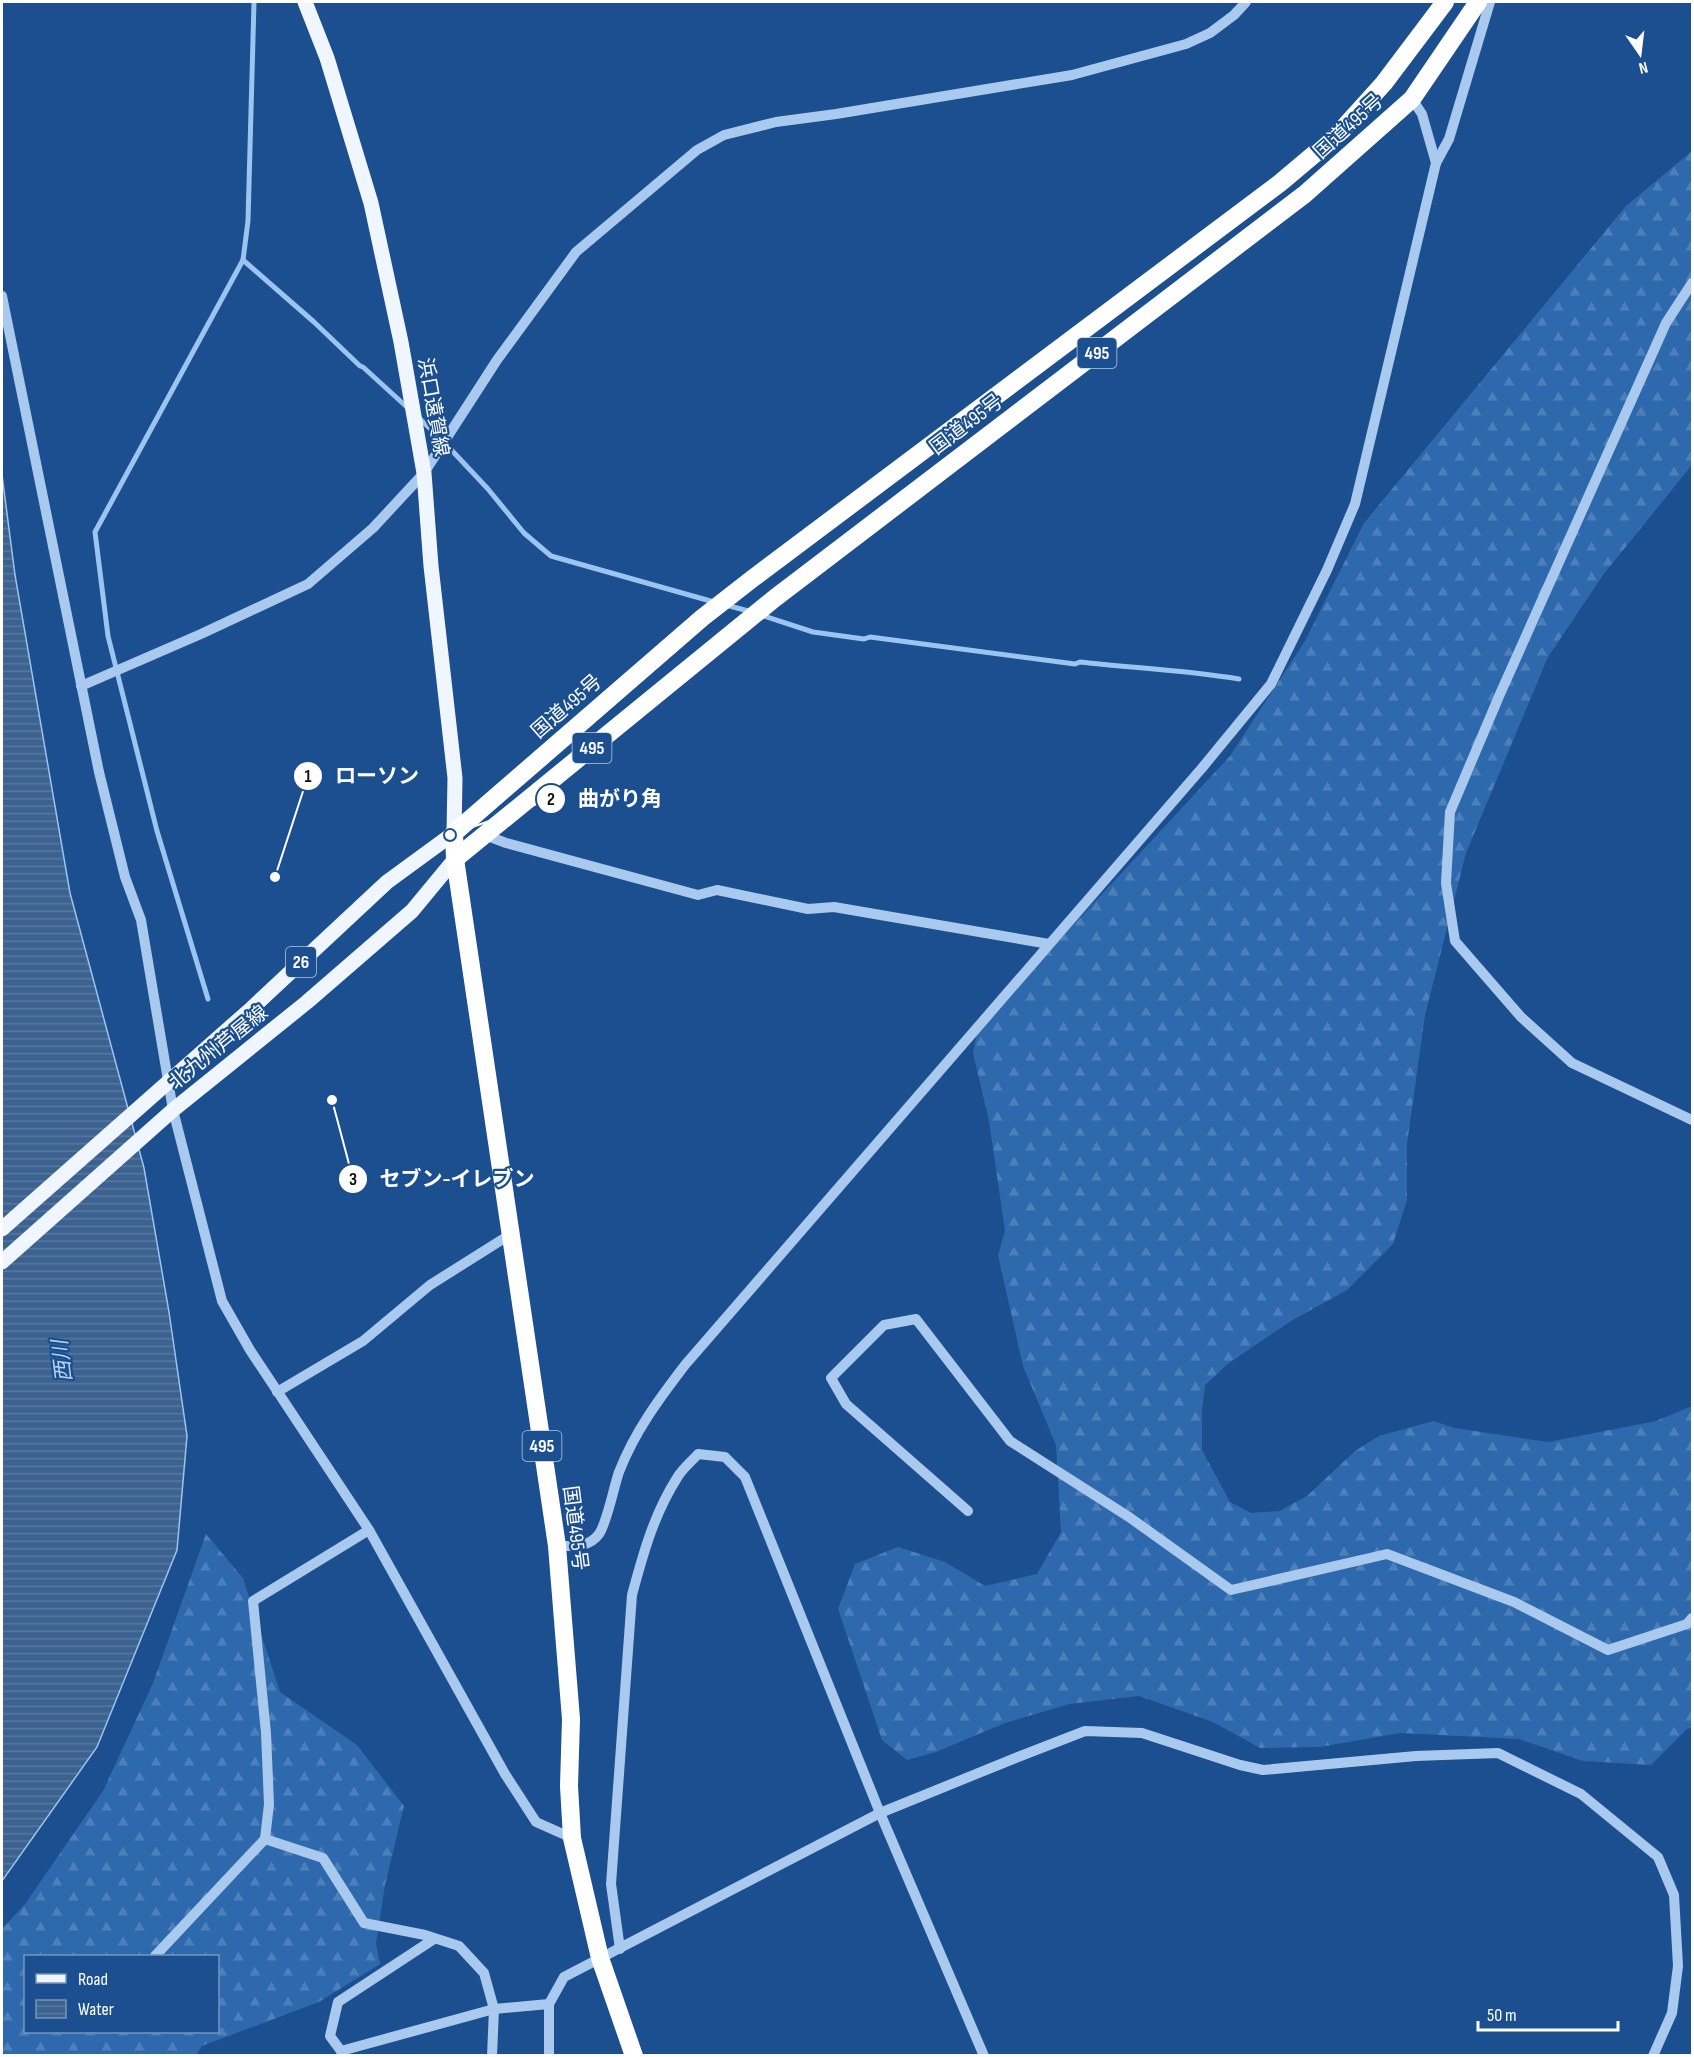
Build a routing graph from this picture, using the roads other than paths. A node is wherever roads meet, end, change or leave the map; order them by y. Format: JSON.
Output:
{"nodes":[{"id":1,"x":305,"y":2,"type":"edge"},
{"id":2,"x":1246,"y":2,"type":"edge"},
{"id":3,"x":1444,"y":2,"type":"edge"},
{"id":4,"x":1478,"y":2,"type":"edge"},
{"id":5,"x":1490,"y":2,"type":"edge"},
{"id":6,"x":1412,"y":99,"type":"junction"},
{"id":7,"x":1436,"y":163,"type":"junction"},
{"id":8,"x":1692,"y":282,"type":"edge"},
{"id":9,"x":2,"y":296,"type":"edge"},
{"id":10,"x":424,"y":473,"type":"junction"},
{"id":11,"x":81,"y":686,"type":"junction"},
{"id":12,"x":454,"y":832,"type":"junction"},
{"id":13,"x":485,"y":835,"type":"junction"},
{"id":14,"x":455,"y":859,"type":"junction"},
{"id":15,"x":1049,"y":944,"type":"junction"},
{"id":16,"x":168,"y":1082,"type":"junction"},
{"id":17,"x":173,"y":1110,"type":"junction"},
{"id":18,"x":1692,"y":1120,"type":"edge"},
{"id":19,"x":2,"y":1229,"type":"edge"},
{"id":20,"x":511,"y":1234,"type":"junction"},
{"id":21,"x":2,"y":1262,"type":"edge"},
{"id":22,"x":277,"y":1392,"type":"junction"},
{"id":23,"x":968,"y":1510,"type":"dead end"},
{"id":24,"x":369,"y":1530,"type":"junction"},
{"id":25,"x":557,"y":1546,"type":"junction"},
{"id":26,"x":1692,"y":1618,"type":"edge"},
{"id":27,"x":880,"y":1813,"type":"junction"},
{"id":28,"x":572,"y":1838,"type":"junction"},
{"id":29,"x":266,"y":1839,"type":"junction"},
{"id":30,"x":434,"y":1939,"type":"junction"},
{"id":31,"x":620,"y":1949,"type":"junction"},
{"id":32,"x":156,"y":1955,"type":"edge"},
{"id":33,"x":600,"y":1958,"type":"junction"},
{"id":34,"x":549,"y":2004,"type":"junction"},
{"id":35,"x":494,"y":2009,"type":"junction"},
{"id":36,"x":342,"y":2053,"type":"edge"},
{"id":37,"x":492,"y":2055,"type":"edge"},
{"id":38,"x":549,"y":2055,"type":"edge"},
{"id":39,"x":634,"y":2055,"type":"edge"},
{"id":40,"x":984,"y":2055,"type":"edge"},
{"id":41,"x":1653,"y":2055,"type":"edge"}],
"edges":[{"from":1,"to":10,"type":"main road","name":"浜口遠賀線"},
{"from":2,"to":10,"type":"street"},
{"from":3,"to":12,"type":"highway","name":"国道495号","number":"495"},
{"from":4,"to":6,"type":"highway","name":"国道495号","number":"495"},
{"from":5,"to":7,"type":"street"},
{"from":6,"to":7,"type":"street"},
{"from":6,"to":13,"type":"highway","name":"国道495号","number":"495"},
{"from":7,"to":15,"type":"street"},
{"from":8,"to":18,"type":"street"},
{"from":9,"to":11,"type":"street"},
{"from":10,"to":11,"type":"street"},
{"from":10,"to":12,"type":"main road","name":"浜口遠賀線"},
{"from":11,"to":16,"type":"street"},
{"from":12,"to":14,"type":"highway","name":"国道495号","number":"495"},
{"from":12,"to":16,"type":"main road","name":"北九州芦屋線","number":"26"},
{"from":13,"to":14,"type":"highway","name":"国道495号","number":"495"},
{"from":13,"to":15,"type":"street"},
{"from":14,"to":17,"type":"main road","name":"北九州芦屋線","number":"26"},
{"from":14,"to":20,"type":"highway","name":"国道495号","number":"495"},
{"from":15,"to":25,"type":"street"},
{"from":16,"to":17,"type":"street"},
{"from":16,"to":19,"type":"main road","name":"北九州芦屋線","number":"26"},
{"from":17,"to":21,"type":"main road","name":"北九州芦屋線","number":"26"},
{"from":17,"to":22,"type":"street"},
{"from":20,"to":22,"type":"street"},
{"from":20,"to":25,"type":"highway","name":"国道495号","number":"495"},
{"from":22,"to":24,"type":"street"},
{"from":23,"to":26,"type":"street"},
{"from":24,"to":28,"type":"street"},
{"from":24,"to":29,"type":"street"},
{"from":25,"to":28,"type":"highway","name":"国道495号","number":"495"},
{"from":27,"to":31,"type":"street"},
{"from":27,"to":31,"type":"street"},
{"from":27,"to":40,"type":"street"},
{"from":27,"to":41,"type":"street"},
{"from":28,"to":33,"type":"highway","name":"国道495号","number":"495"},
{"from":29,"to":30,"type":"street"},
{"from":29,"to":32,"type":"street"},
{"from":30,"to":35,"type":"street"},
{"from":30,"to":36,"type":"street"},
{"from":31,"to":33,"type":"street"},
{"from":33,"to":34,"type":"street"},
{"from":33,"to":39,"type":"highway","name":"国道495号","number":"495"},
{"from":34,"to":35,"type":"street"},
{"from":34,"to":38,"type":"street"},
{"from":35,"to":36,"type":"street"},
{"from":35,"to":37,"type":"street"}]}
